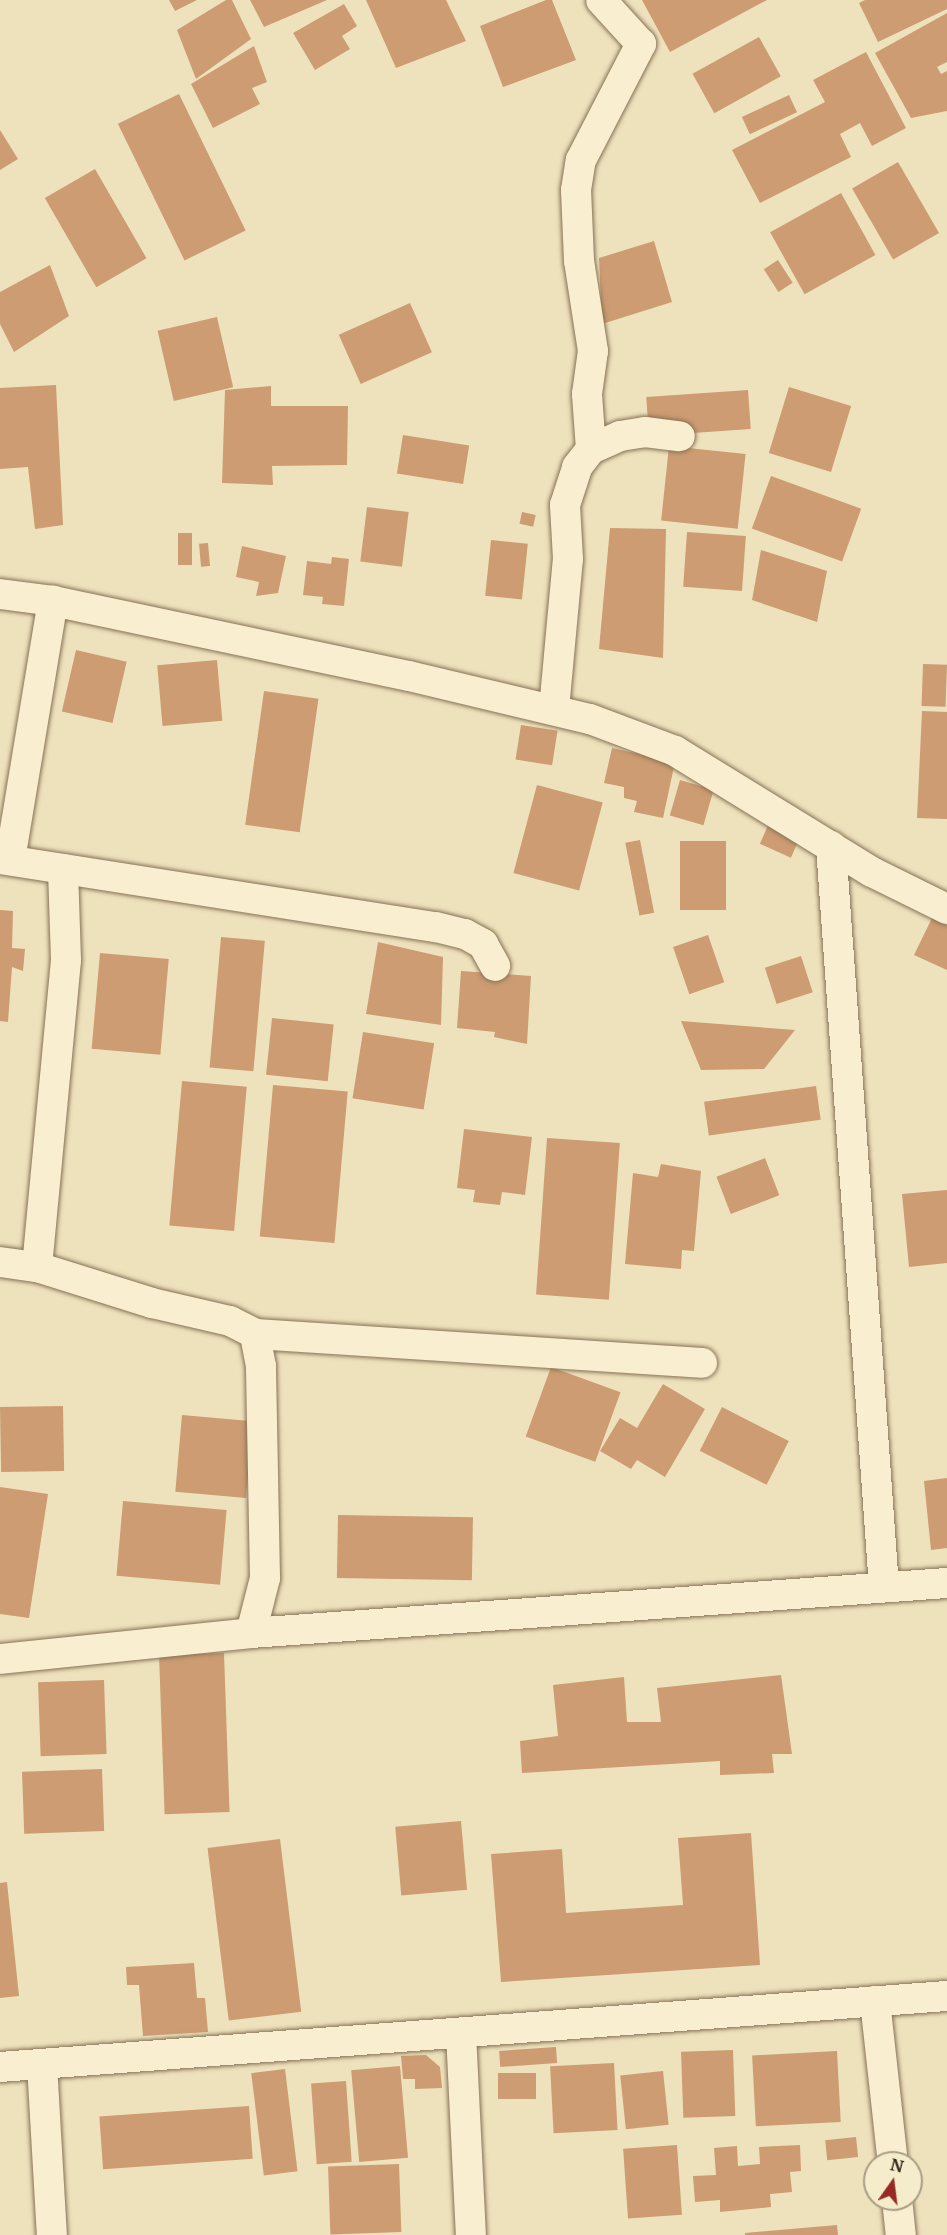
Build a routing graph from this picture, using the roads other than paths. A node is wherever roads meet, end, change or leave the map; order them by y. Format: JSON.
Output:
{"nodes":[{"id":1,"x":601,"y":0,"type":"edge"},
{"id":2,"x":680,"y":436,"type":"dead end"},
{"id":3,"x":591,"y":449,"type":"junction"},
{"id":4,"x":0,"y":594,"type":"edge"},
{"id":5,"x":53,"y":601,"type":"junction"},
{"id":6,"x":554,"y":709,"type":"junction"},
{"id":7,"x":831,"y":846,"type":"junction"},
{"id":8,"x":5,"y":860,"type":"edge"},
{"id":9,"x":63,"y":870,"type":"junction"},
{"id":10,"x":947,"y":909,"type":"edge"},
{"id":11,"x":495,"y":966,"type":"dead end"},
{"id":12,"x":0,"y":1262,"type":"edge"},
{"id":13,"x":37,"y":1267,"type":"junction"},
{"id":14,"x":255,"y":1334,"type":"junction"},
{"id":15,"x":702,"y":1363,"type":"dead end"},
{"id":16,"x":947,"y":1583,"type":"edge"},
{"id":17,"x":884,"y":1587,"type":"junction"},
{"id":18,"x":251,"y":1633,"type":"junction"},
{"id":19,"x":0,"y":1659,"type":"edge"},
{"id":20,"x":947,"y":1996,"type":"edge"},
{"id":21,"x":875,"y":2001,"type":"junction"},
{"id":22,"x":462,"y":2033,"type":"junction"},
{"id":23,"x":42,"y":2064,"type":"junction"},
{"id":24,"x":0,"y":2067,"type":"edge"},
{"id":25,"x":892,"y":2151,"type":"edge"},
{"id":26,"x":898,"y":2211,"type":"edge"},
{"id":27,"x":52,"y":2235,"type":"edge"},
{"id":28,"x":471,"y":2235,"type":"edge"},
{"id":29,"x":901,"y":2235,"type":"edge"}],
"edges":[{"from":1,"to":3,"type":"street"},
{"from":2,"to":3,"type":"street"},
{"from":3,"to":6,"type":"street"},
{"from":4,"to":5,"type":"street"},
{"from":5,"to":6,"type":"street"},
{"from":5,"to":8,"type":"street"},
{"from":6,"to":7,"type":"street"},
{"from":7,"to":10,"type":"street"},
{"from":7,"to":17,"type":"street"},
{"from":8,"to":9,"type":"street"},
{"from":9,"to":11,"type":"street"},
{"from":9,"to":13,"type":"street"},
{"from":12,"to":13,"type":"street"},
{"from":13,"to":14,"type":"street"},
{"from":14,"to":15,"type":"street"},
{"from":14,"to":18,"type":"street"},
{"from":16,"to":17,"type":"street"},
{"from":17,"to":18,"type":"street"},
{"from":18,"to":19,"type":"street"},
{"from":20,"to":21,"type":"street"},
{"from":21,"to":22,"type":"street"},
{"from":21,"to":25,"type":"street"},
{"from":22,"to":23,"type":"street"},
{"from":22,"to":28,"type":"street"},
{"from":23,"to":24,"type":"street"},
{"from":23,"to":27,"type":"street"},
{"from":26,"to":29,"type":"street"}]}
